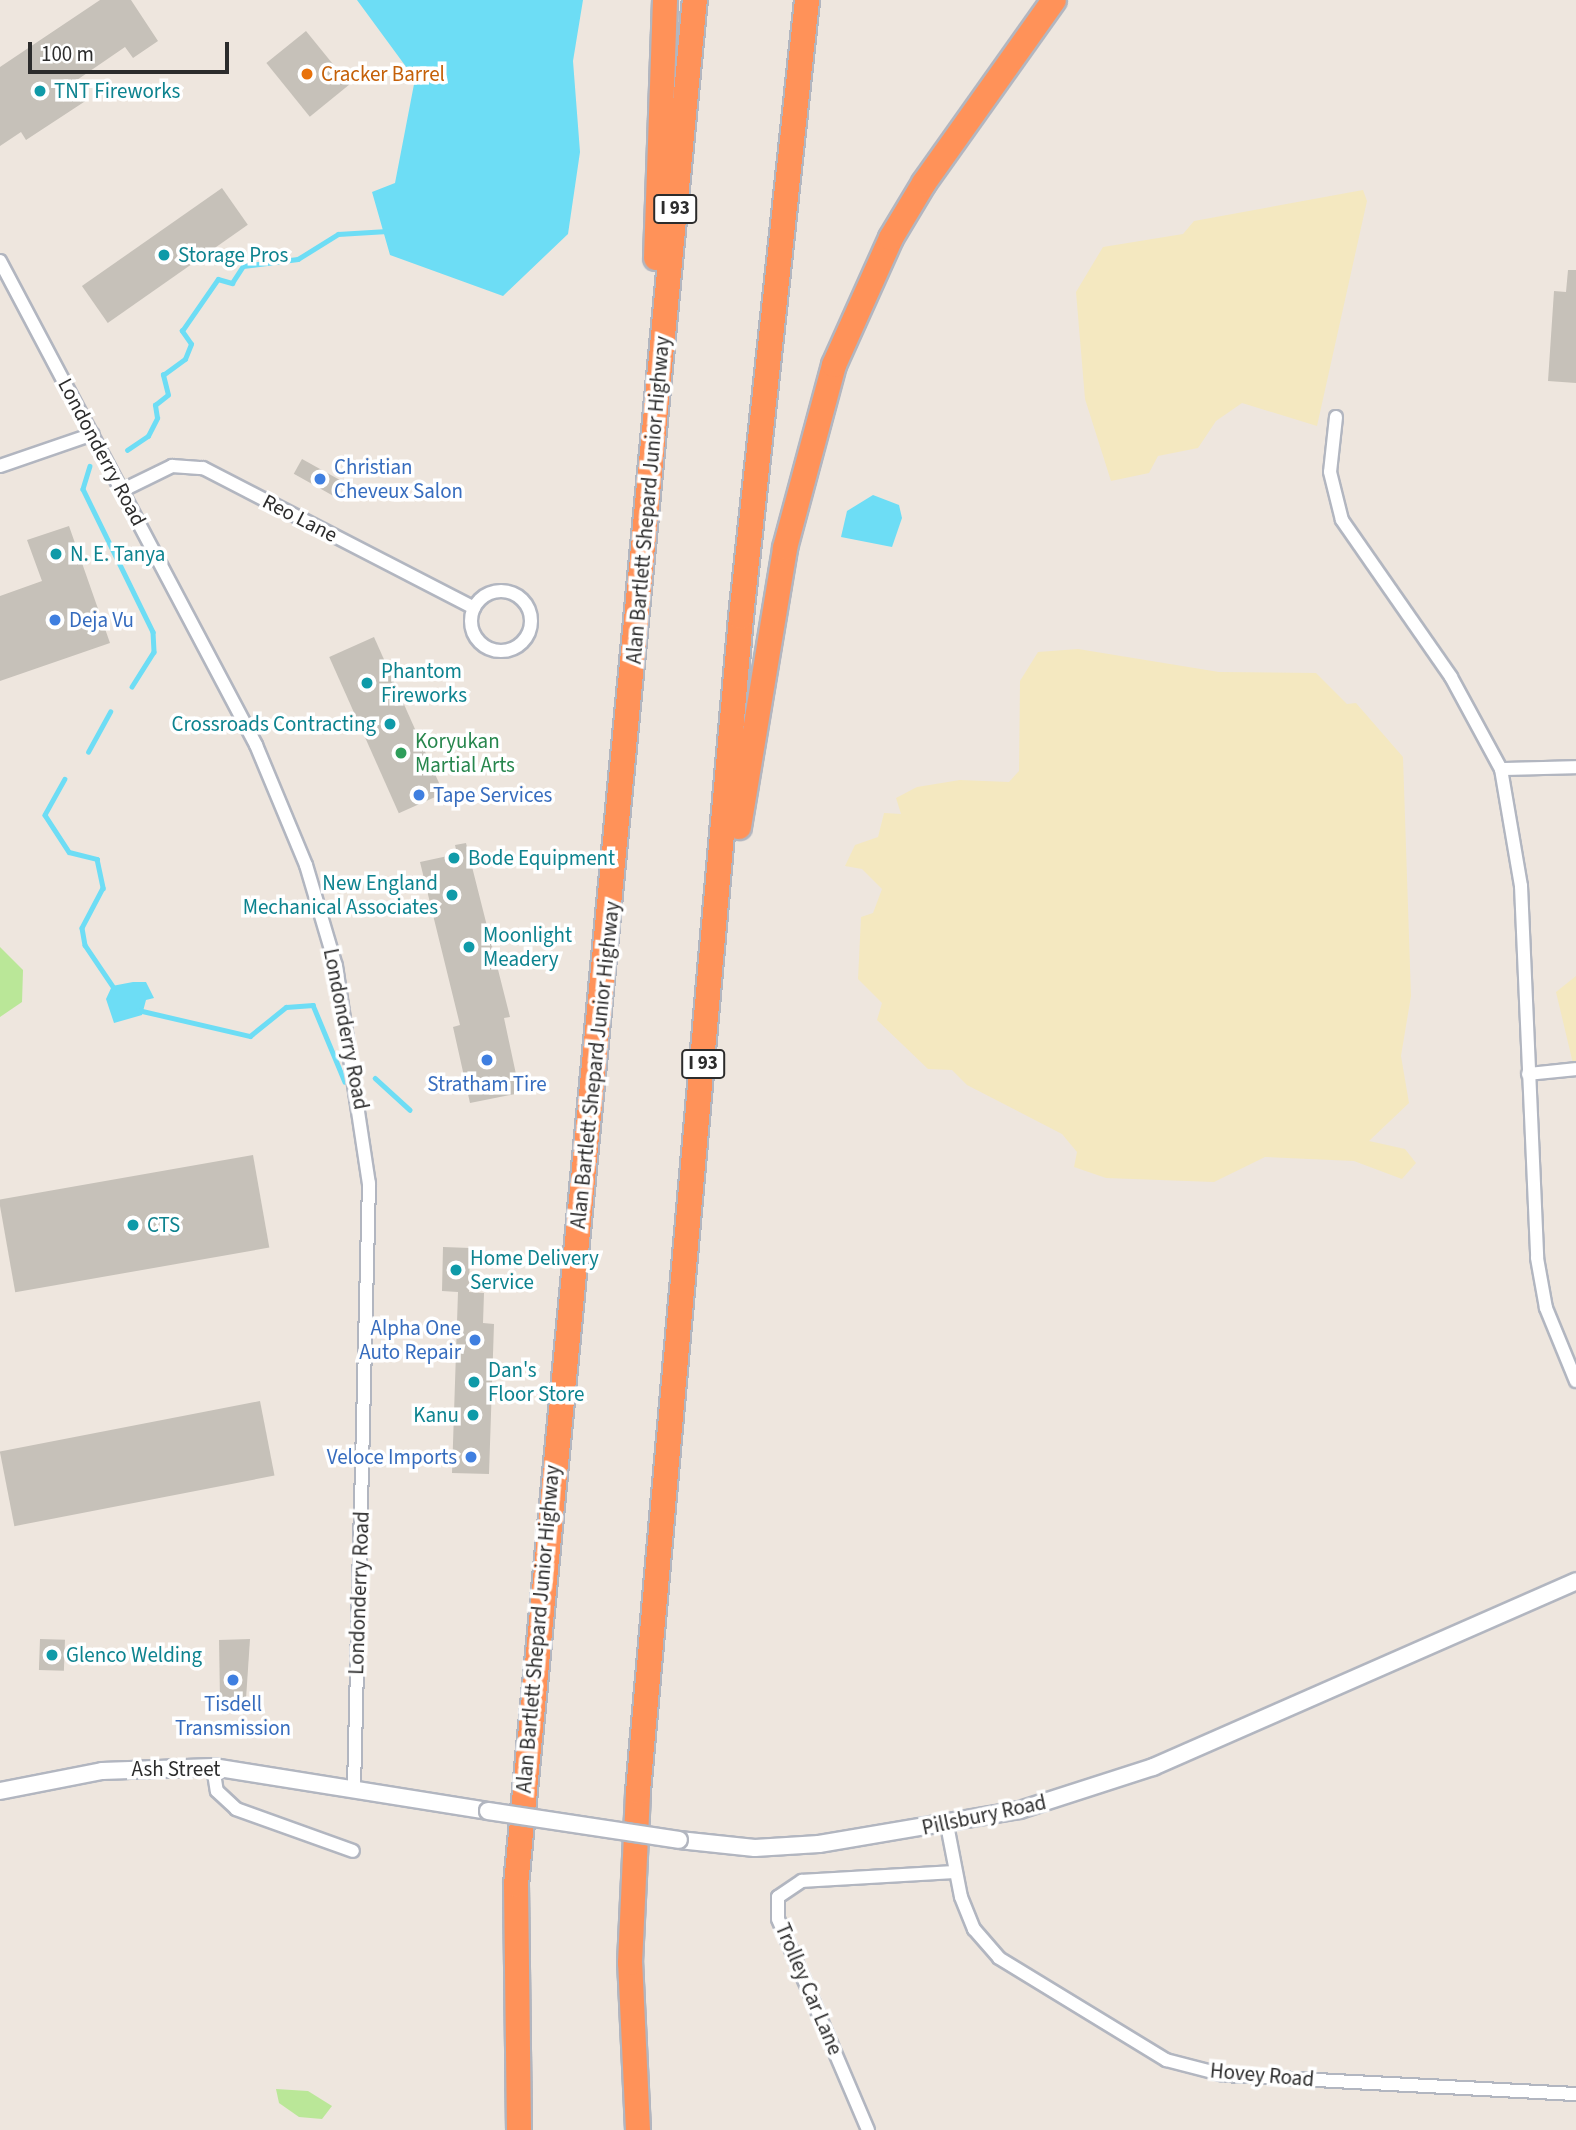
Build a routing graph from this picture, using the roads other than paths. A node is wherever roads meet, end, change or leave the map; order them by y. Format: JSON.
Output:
{"nodes":[{"id":1,"x":665,"y":0,"type":"edge"},
{"id":2,"x":695,"y":0,"type":"edge"},
{"id":3,"x":807,"y":0,"type":"edge"},
{"id":4,"x":1054,"y":0,"type":"edge"},
{"id":5,"x":0,"y":261,"type":"edge"},
{"id":6,"x":1336,"y":417,"type":"dead end"},
{"id":7,"x":656,"y":418,"type":"junction"},
{"id":8,"x":93,"y":434,"type":"junction"},
{"id":9,"x":0,"y":466,"type":"edge"},
{"id":10,"x":122,"y":490,"type":"junction"},
{"id":11,"x":474,"y":608,"type":"junction"},
{"id":12,"x":1576,"y":767,"type":"edge"},
{"id":13,"x":1501,"y":769,"type":"junction"},
{"id":14,"x":710,"y":1001,"type":"junction"},
{"id":15,"x":1576,"y":1069,"type":"edge"},
{"id":16,"x":1528,"y":1074,"type":"junction"},
{"id":17,"x":1576,"y":1381,"type":"edge"},
{"id":18,"x":1576,"y":1581,"type":"edge"},
{"id":19,"x":213,"y":1767,"type":"junction"},
{"id":20,"x":354,"y":1788,"type":"junction"},
{"id":21,"x":0,"y":1791,"type":"edge"},
{"id":22,"x":947,"y":1825,"type":"junction"},
{"id":23,"x":353,"y":1852,"type":"dead end"},
{"id":24,"x":953,"y":1872,"type":"junction"},
{"id":25,"x":1576,"y":2094,"type":"edge"},
{"id":26,"x":519,"y":2130,"type":"edge"},
{"id":27,"x":638,"y":2130,"type":"edge"},
{"id":28,"x":868,"y":2130,"type":"edge"}],
"edges":[{"from":1,"to":7,"type":"highway"},
{"from":2,"to":7,"type":"highway","name":"Alan Bartlett Shepard Junior Highway","number":"I 93"},
{"from":3,"to":14,"type":"highway","number":"I 93"},
{"from":4,"to":14,"type":"highway"},
{"from":5,"to":8,"type":"street","name":"Londonderry Road"},
{"from":6,"to":13,"type":"street"},
{"from":7,"to":26,"type":"highway","name":"Alan Bartlett Shepard Junior Highway","number":"I 93"},
{"from":8,"to":9,"type":"street"},
{"from":8,"to":10,"type":"street","name":"Londonderry Road"},
{"from":10,"to":11,"type":"street","name":"Reo Lane"},
{"from":10,"to":20,"type":"street","name":"Londonderry Road"},
{"from":11,"to":11,"type":"street"},
{"from":12,"to":13,"type":"street"},
{"from":13,"to":16,"type":"street"},
{"from":14,"to":27,"type":"highway","number":"I 93"},
{"from":15,"to":16,"type":"street"},
{"from":16,"to":17,"type":"street"},
{"from":18,"to":22,"type":"street","name":"Pillsbury Road"},
{"from":19,"to":20,"type":"street","name":"Ash Street"},
{"from":19,"to":21,"type":"street","name":"Ash Street"},
{"from":19,"to":23,"type":"street"},
{"from":20,"to":22,"type":"street","name":"Pillsbury Road","bridge":true},
{"from":22,"to":24,"type":"street","name":"Hovey Road"},
{"from":24,"to":25,"type":"street","name":"Hovey Road"},
{"from":24,"to":28,"type":"street","name":"Trolley Car Lane"}]}
